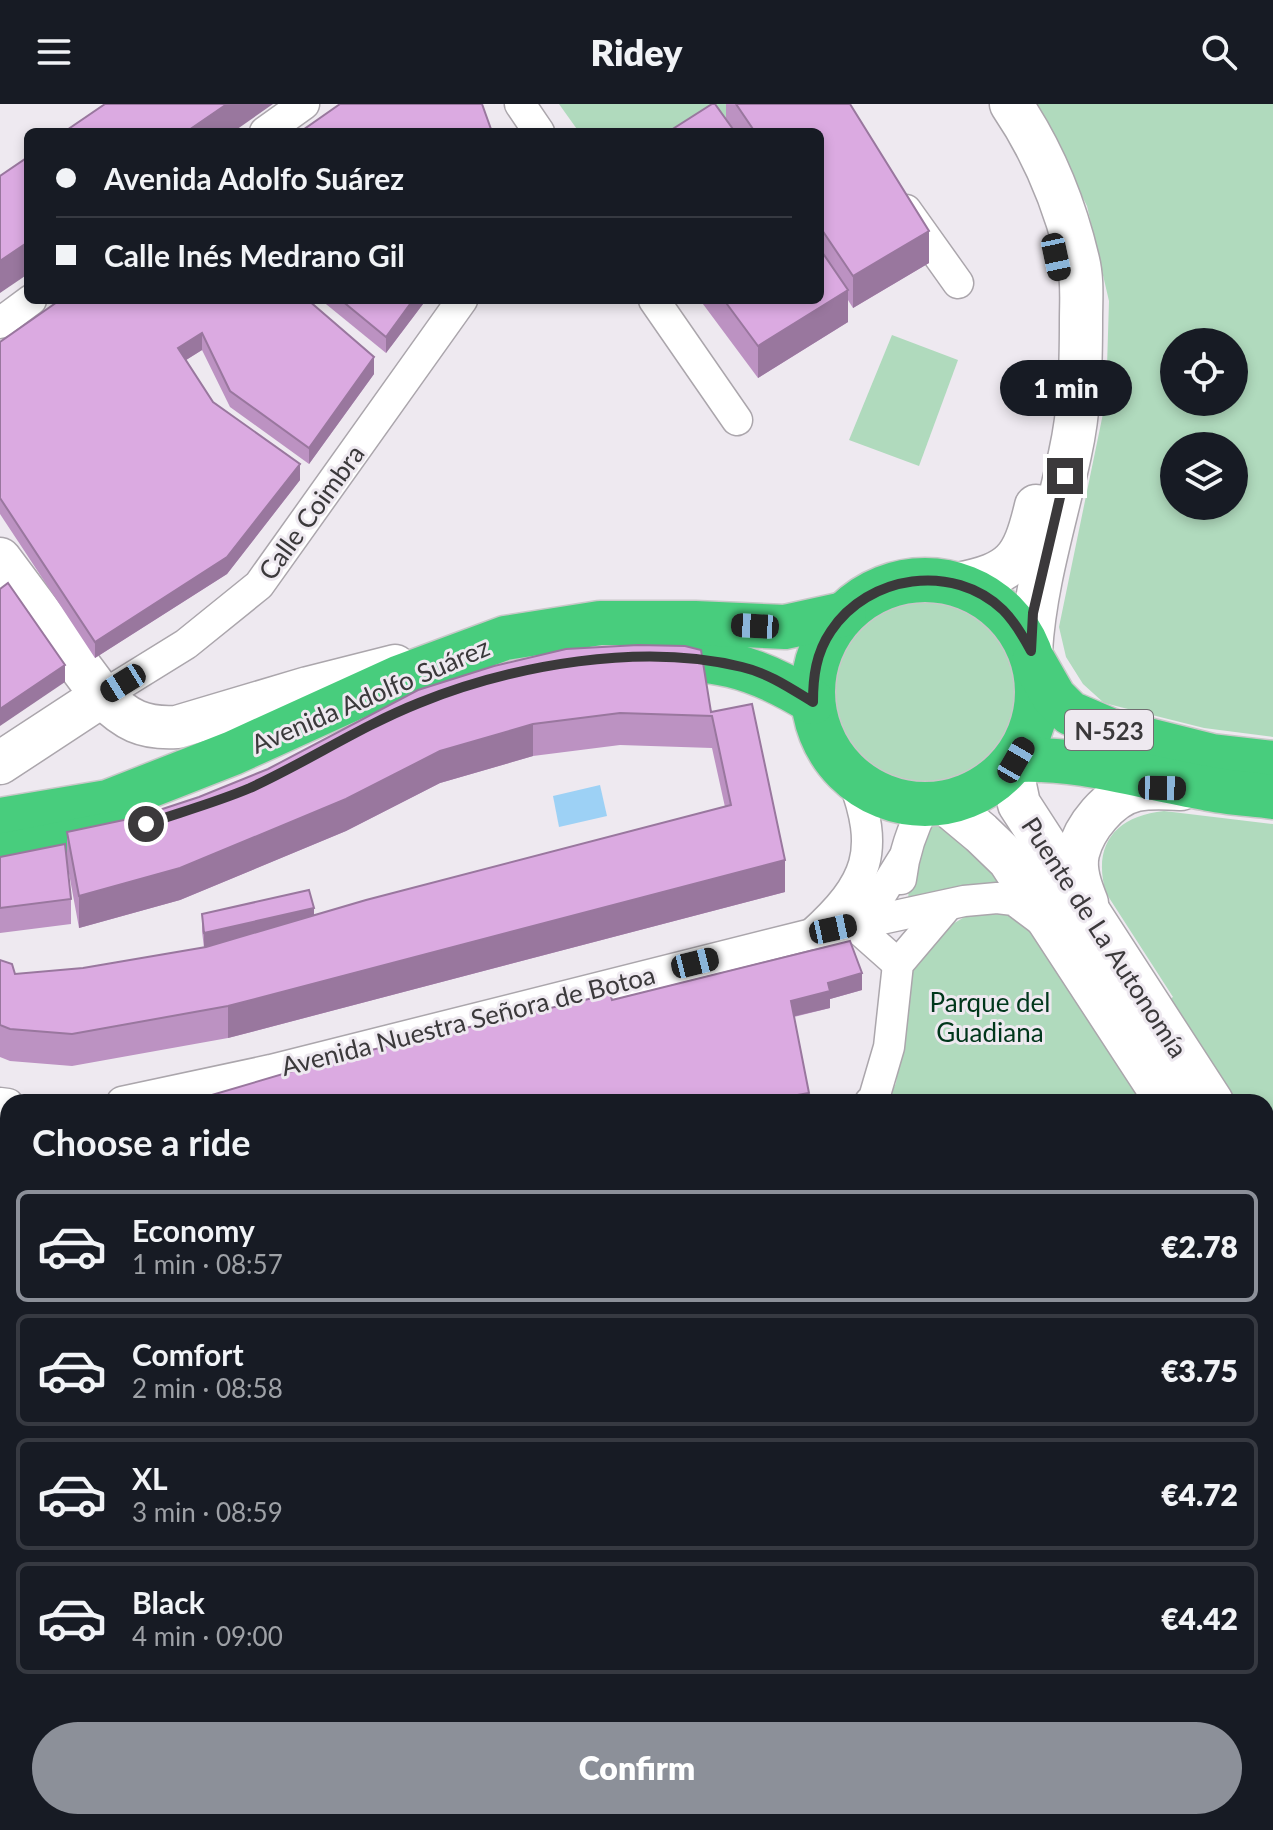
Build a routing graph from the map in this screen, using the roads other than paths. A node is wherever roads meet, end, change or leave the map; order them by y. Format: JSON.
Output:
{"nodes":[{"id":1,"x":304,"y":104,"type":"edge"},
{"id":2,"x":520,"y":104,"type":"edge"},
{"id":3,"x":987,"y":104,"type":"edge"},
{"id":4,"x":1011,"y":104,"type":"edge"},
{"id":5,"x":271,"y":128,"type":"edge"},
{"id":6,"x":536,"y":128,"type":"edge"},
{"id":7,"x":886,"y":181,"type":"edge"},
{"id":8,"x":958,"y":283,"type":"dead end"},
{"id":9,"x":26,"y":304,"type":"edge"},
{"id":10,"x":459,"y":304,"type":"edge"},
{"id":11,"x":657,"y":304,"type":"edge"},
{"id":12,"x":0,"y":323,"type":"edge"},
{"id":13,"x":737,"y":420,"type":"dead end"},
{"id":14,"x":1,"y":563,"type":"edge"},
{"id":15,"x":958,"y":584,"type":"junction"},
{"id":16,"x":844,"y":614,"type":"junction"},
{"id":17,"x":505,"y":638,"type":"junction"},
{"id":18,"x":1032,"y":656,"type":"junction"},
{"id":19,"x":102,"y":696,"type":"junction"},
{"id":20,"x":813,"y":702,"type":"junction"},
{"id":21,"x":0,"y":763,"type":"edge"},
{"id":22,"x":1013,"y":763,"type":"junction"},
{"id":23,"x":1273,"y":763,"type":"edge"},
{"id":24,"x":853,"y":779,"type":"junction"},
{"id":25,"x":1207,"y":789,"type":"junction"},
{"id":26,"x":1273,"y":797,"type":"edge"},
{"id":27,"x":935,"y":804,"type":"junction"},
{"id":28,"x":0,"y":820,"type":"edge"},
{"id":29,"x":0,"y":856,"type":"edge"},
{"id":30,"x":903,"y":859,"type":"junction"},
{"id":31,"x":948,"y":905,"type":"junction"},
{"id":32,"x":897,"y":917,"type":"junction"},
{"id":33,"x":854,"y":925,"type":"junction"},
{"id":34,"x":1075,"y":925,"type":"junction"},
{"id":35,"x":812,"y":934,"type":"junction"},
{"id":36,"x":898,"y":964,"type":"junction"},
{"id":37,"x":159,"y":1094,"type":"edge"},
{"id":38,"x":875,"y":1094,"type":"edge"},
{"id":39,"x":1163,"y":1094,"type":"edge"},
{"id":40,"x":1206,"y":1094,"type":"edge"}],
"edges":[{"from":1,"to":5,"type":"street"},
{"from":2,"to":6,"type":"street"},
{"from":3,"to":15,"type":"main road"},
{"from":4,"to":18,"type":"main road"},
{"from":7,"to":8,"type":"street"},
{"from":9,"to":12,"type":"street"},
{"from":10,"to":19,"type":"street","name":"Calle Coimbra"},
{"from":11,"to":13,"type":"street"},
{"from":14,"to":19,"type":"main road"},
{"from":15,"to":16,"type":"highway"},
{"from":15,"to":18,"type":"highway"},
{"from":16,"to":17,"type":"highway","name":"Avenida Adolfo Suárez"},
{"from":16,"to":20,"type":"highway"},
{"from":17,"to":19,"type":"main road"},
{"from":17,"to":28,"type":"highway","name":"Avenida Adolfo Suárez"},
{"from":18,"to":22,"type":"highway"},
{"from":18,"to":23,"type":"highway","number":"N-523"},
{"from":19,"to":21,"type":"main road","name":"Calle Coimbra"},
{"from":20,"to":24,"type":"highway"},
{"from":20,"to":29,"type":"highway","name":"Avenida Adolfo Suárez"},
{"from":22,"to":25,"type":"highway","number":"N-523"},
{"from":22,"to":27,"type":"highway"},
{"from":22,"to":34,"type":"main road","name":"Puente de La Autonomía"},
{"from":24,"to":27,"type":"highway"},
{"from":24,"to":35,"type":"street"},
{"from":25,"to":26,"type":"highway","number":"N-523"},
{"from":25,"to":34,"type":"main road"},
{"from":27,"to":30,"type":"street"},
{"from":27,"to":34,"type":"main road","name":"Puente de La Autonomía"},
{"from":30,"to":32,"type":"street"},
{"from":30,"to":33,"type":"street"},
{"from":31,"to":32,"type":"street","name":"Avenida Nuestra Señora de Botoa"},
{"from":31,"to":34,"type":"street","name":"Avenida Nuestra Señora de Botoa"},
{"from":31,"to":36,"type":"street"},
{"from":32,"to":33,"type":"street","name":"Avenida Nuestra Señora de Botoa"},
{"from":33,"to":35,"type":"street","name":"Avenida Nuestra Señora de Botoa"},
{"from":33,"to":36,"type":"street"},
{"from":34,"to":39,"type":"main road","name":"Puente de La Autonomía"},
{"from":34,"to":40,"type":"main road","name":"Puente de La Autonomía"},
{"from":35,"to":37,"type":"street","name":"Avenida Nuestra Señora de Botoa"},
{"from":36,"to":38,"type":"street"}]}
